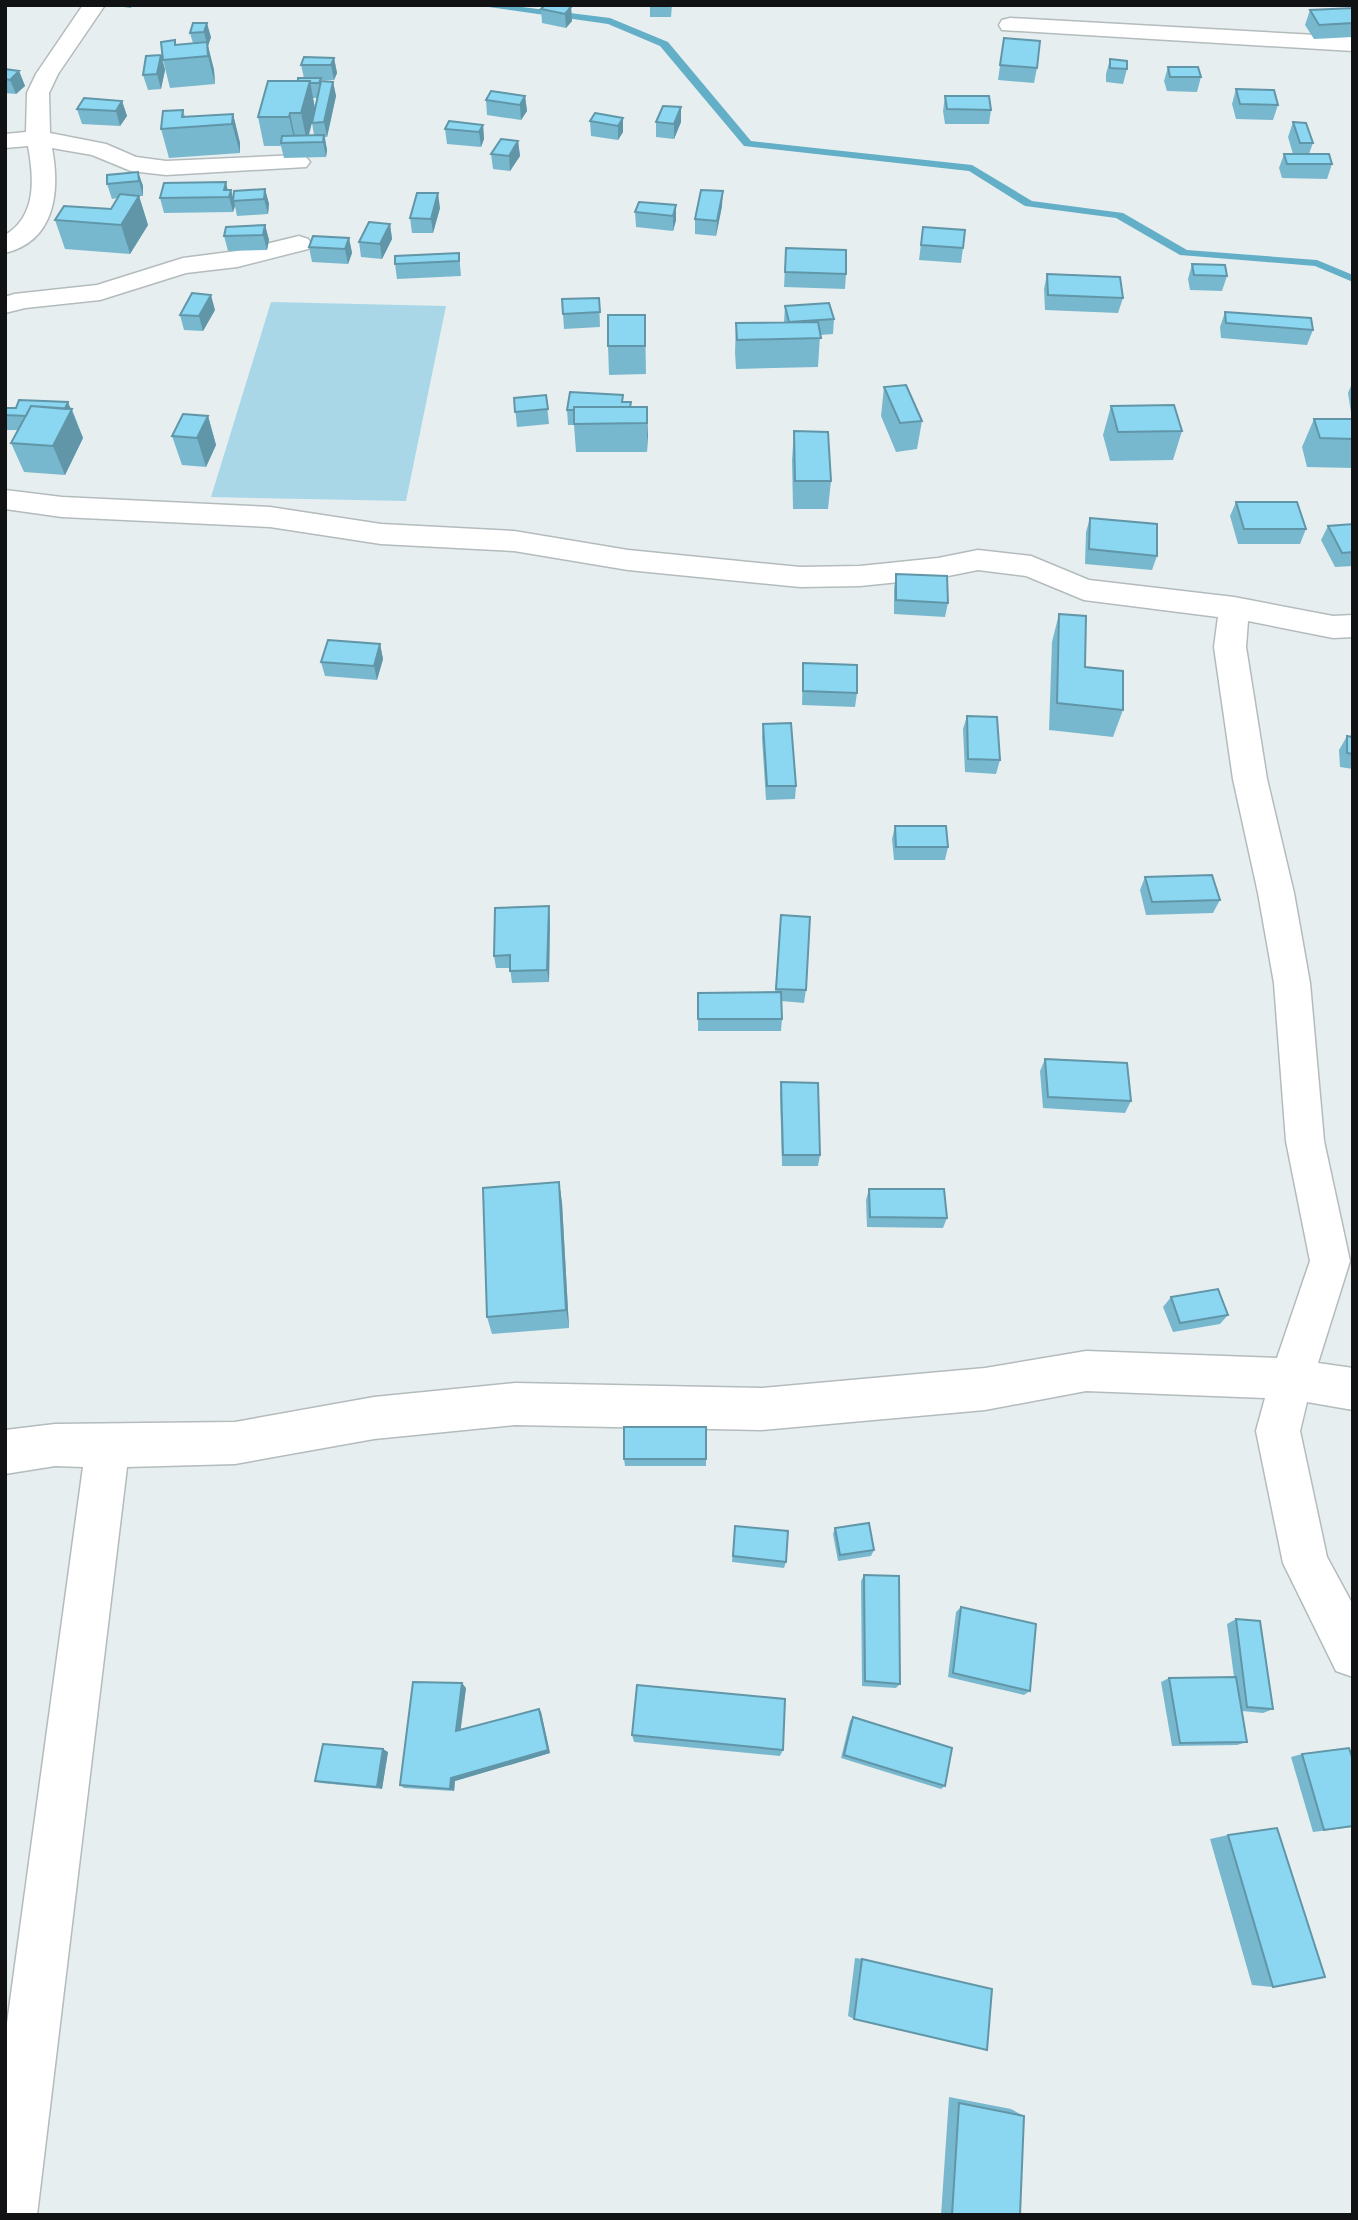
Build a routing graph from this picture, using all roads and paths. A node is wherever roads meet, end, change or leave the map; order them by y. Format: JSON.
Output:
{"nodes":[{"id":1,"x":94,"y":5,"type":"edge"},
{"id":2,"x":1010,"y":25,"type":"dead end"},
{"id":3,"x":1353,"y":44,"type":"edge"},
{"id":4,"x":38,"y":138,"type":"junction"},
{"id":5,"x":5,"y":141,"type":"edge"},
{"id":6,"x":298,"y":162,"type":"dead end"},
{"id":7,"x":299,"y":244,"type":"dead end"},
{"id":8,"x":5,"y":246,"type":"edge"},
{"id":9,"x":5,"y":305,"type":"edge"},
{"id":10,"x":5,"y":499,"type":"edge"},
{"id":11,"x":1234,"y":608,"type":"junction"},
{"id":12,"x":1353,"y":626,"type":"edge"},
{"id":13,"x":1291,"y":1379,"type":"junction"},
{"id":14,"x":1353,"y":1389,"type":"edge"},
{"id":15,"x":108,"y":1443,"type":"junction"},
{"id":16,"x":5,"y":1452,"type":"edge"},
{"id":17,"x":1353,"y":1654,"type":"edge"},
{"id":18,"x":9,"y":2215,"type":"edge"}],
"edges":[{"from":1,"to":4,"type":"street"},
{"from":2,"to":3,"type":"street"},
{"from":4,"to":5,"type":"street"},
{"from":4,"to":6,"type":"street"},
{"from":4,"to":8,"type":"street"},
{"from":7,"to":9,"type":"street"},
{"from":10,"to":11,"type":"street"},
{"from":11,"to":12,"type":"street"},
{"from":11,"to":13,"type":"street"},
{"from":13,"to":14,"type":"street"},
{"from":13,"to":15,"type":"street"},
{"from":13,"to":17,"type":"street"},
{"from":15,"to":16,"type":"street"},
{"from":15,"to":18,"type":"street"}]}
